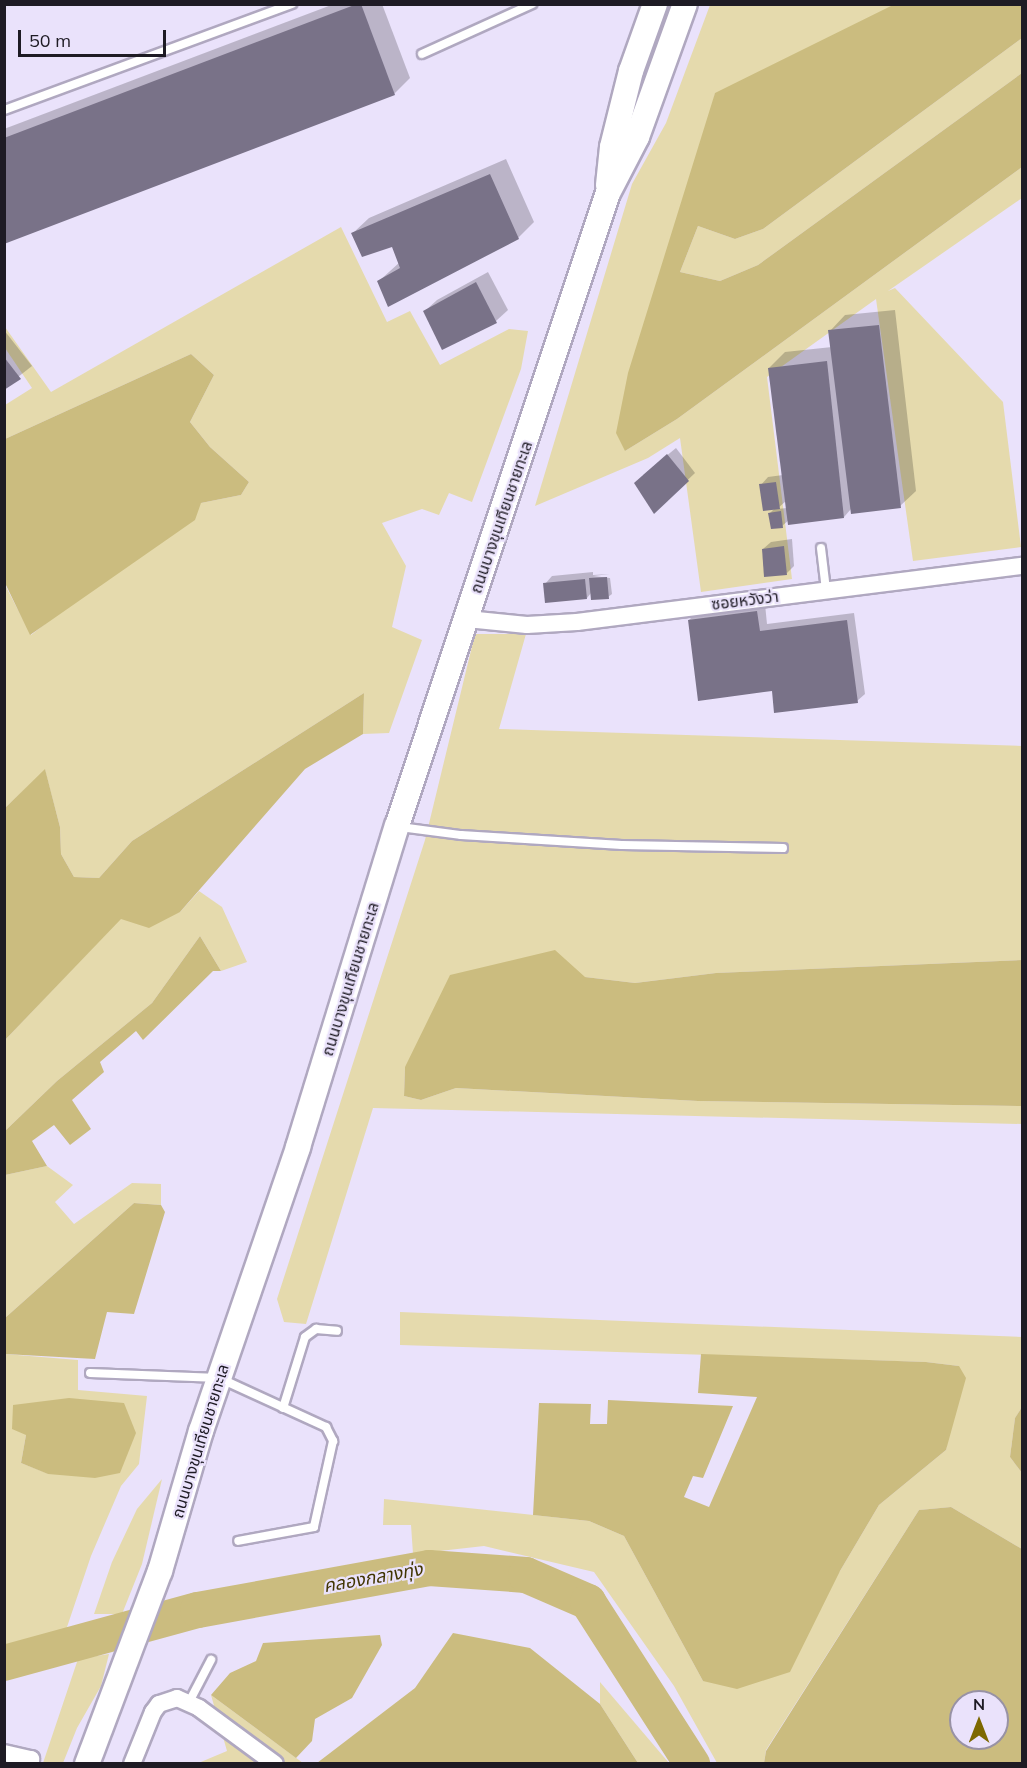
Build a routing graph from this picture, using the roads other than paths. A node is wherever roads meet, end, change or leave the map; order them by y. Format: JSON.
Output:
{"nodes":[{"id":1,"x":292,"y":4,"type":"edge"},
{"id":2,"x":532,"y":4,"type":"edge"},
{"id":3,"x":655,"y":4,"type":"edge"},
{"id":4,"x":685,"y":4,"type":"edge"},
{"id":5,"x":422,"y":54,"type":"dead end"},
{"id":6,"x":4,"y":110,"type":"edge"},
{"id":7,"x":608,"y":193,"type":"junction"},
{"id":8,"x":820,"y":548,"type":"dead end"},
{"id":9,"x":1023,"y":566,"type":"edge"},
{"id":10,"x":826,"y":590,"type":"junction"},
{"id":11,"x":467,"y":619,"type":"junction"},
{"id":12,"x":397,"y":826,"type":"junction"},
{"id":13,"x":783,"y":848,"type":"dead end"},
{"id":14,"x":337,"y":1331,"type":"dead end"},
{"id":15,"x":90,"y":1373,"type":"dead end"},
{"id":16,"x":219,"y":1378,"type":"junction"},
{"id":17,"x":283,"y":1408,"type":"junction"},
{"id":18,"x":238,"y":1541,"type":"dead end"},
{"id":19,"x":211,"y":1660,"type":"dead end"},
{"id":20,"x":188,"y":1704,"type":"junction"},
{"id":21,"x":4,"y":1754,"type":"edge"},
{"id":22,"x":31,"y":1764,"type":"edge"},
{"id":23,"x":87,"y":1764,"type":"edge"},
{"id":24,"x":132,"y":1764,"type":"edge"},
{"id":25,"x":275,"y":1764,"type":"edge"}],
"edges":[{"from":1,"to":6,"type":"lane"},
{"from":2,"to":5,"type":"lane"},
{"from":3,"to":7,"type":"main road","name":"ถนนบางขุนเทียนชายทะเล"},
{"from":4,"to":7,"type":"main road","name":"ถนนบางขุนเทียนชายทะเล"},
{"from":7,"to":11,"type":"main road","name":"ถนนบางขุนเทียนชายทะเล"},
{"from":8,"to":10,"type":"lane"},
{"from":9,"to":10,"type":"street","name":"ซอยหวังว่า"},
{"from":10,"to":11,"type":"street","name":"ซอยหวังว่า"},
{"from":11,"to":12,"type":"main road","name":"ถนนบางขุนเทียนชายทะเล"},
{"from":12,"to":13,"type":"lane"},
{"from":12,"to":16,"type":"main road","name":"ถนนบางขุนเทียนชายทะเล"},
{"from":14,"to":17,"type":"lane"},
{"from":15,"to":16,"type":"lane"},
{"from":16,"to":17,"type":"lane"},
{"from":16,"to":23,"type":"main road","name":"ถนนบางขุนเทียนชายทะเล"},
{"from":17,"to":18,"type":"lane"},
{"from":19,"to":20,"type":"lane"},
{"from":20,"to":24,"type":"street"},
{"from":20,"to":25,"type":"street"},
{"from":21,"to":22,"type":"street"}]}
